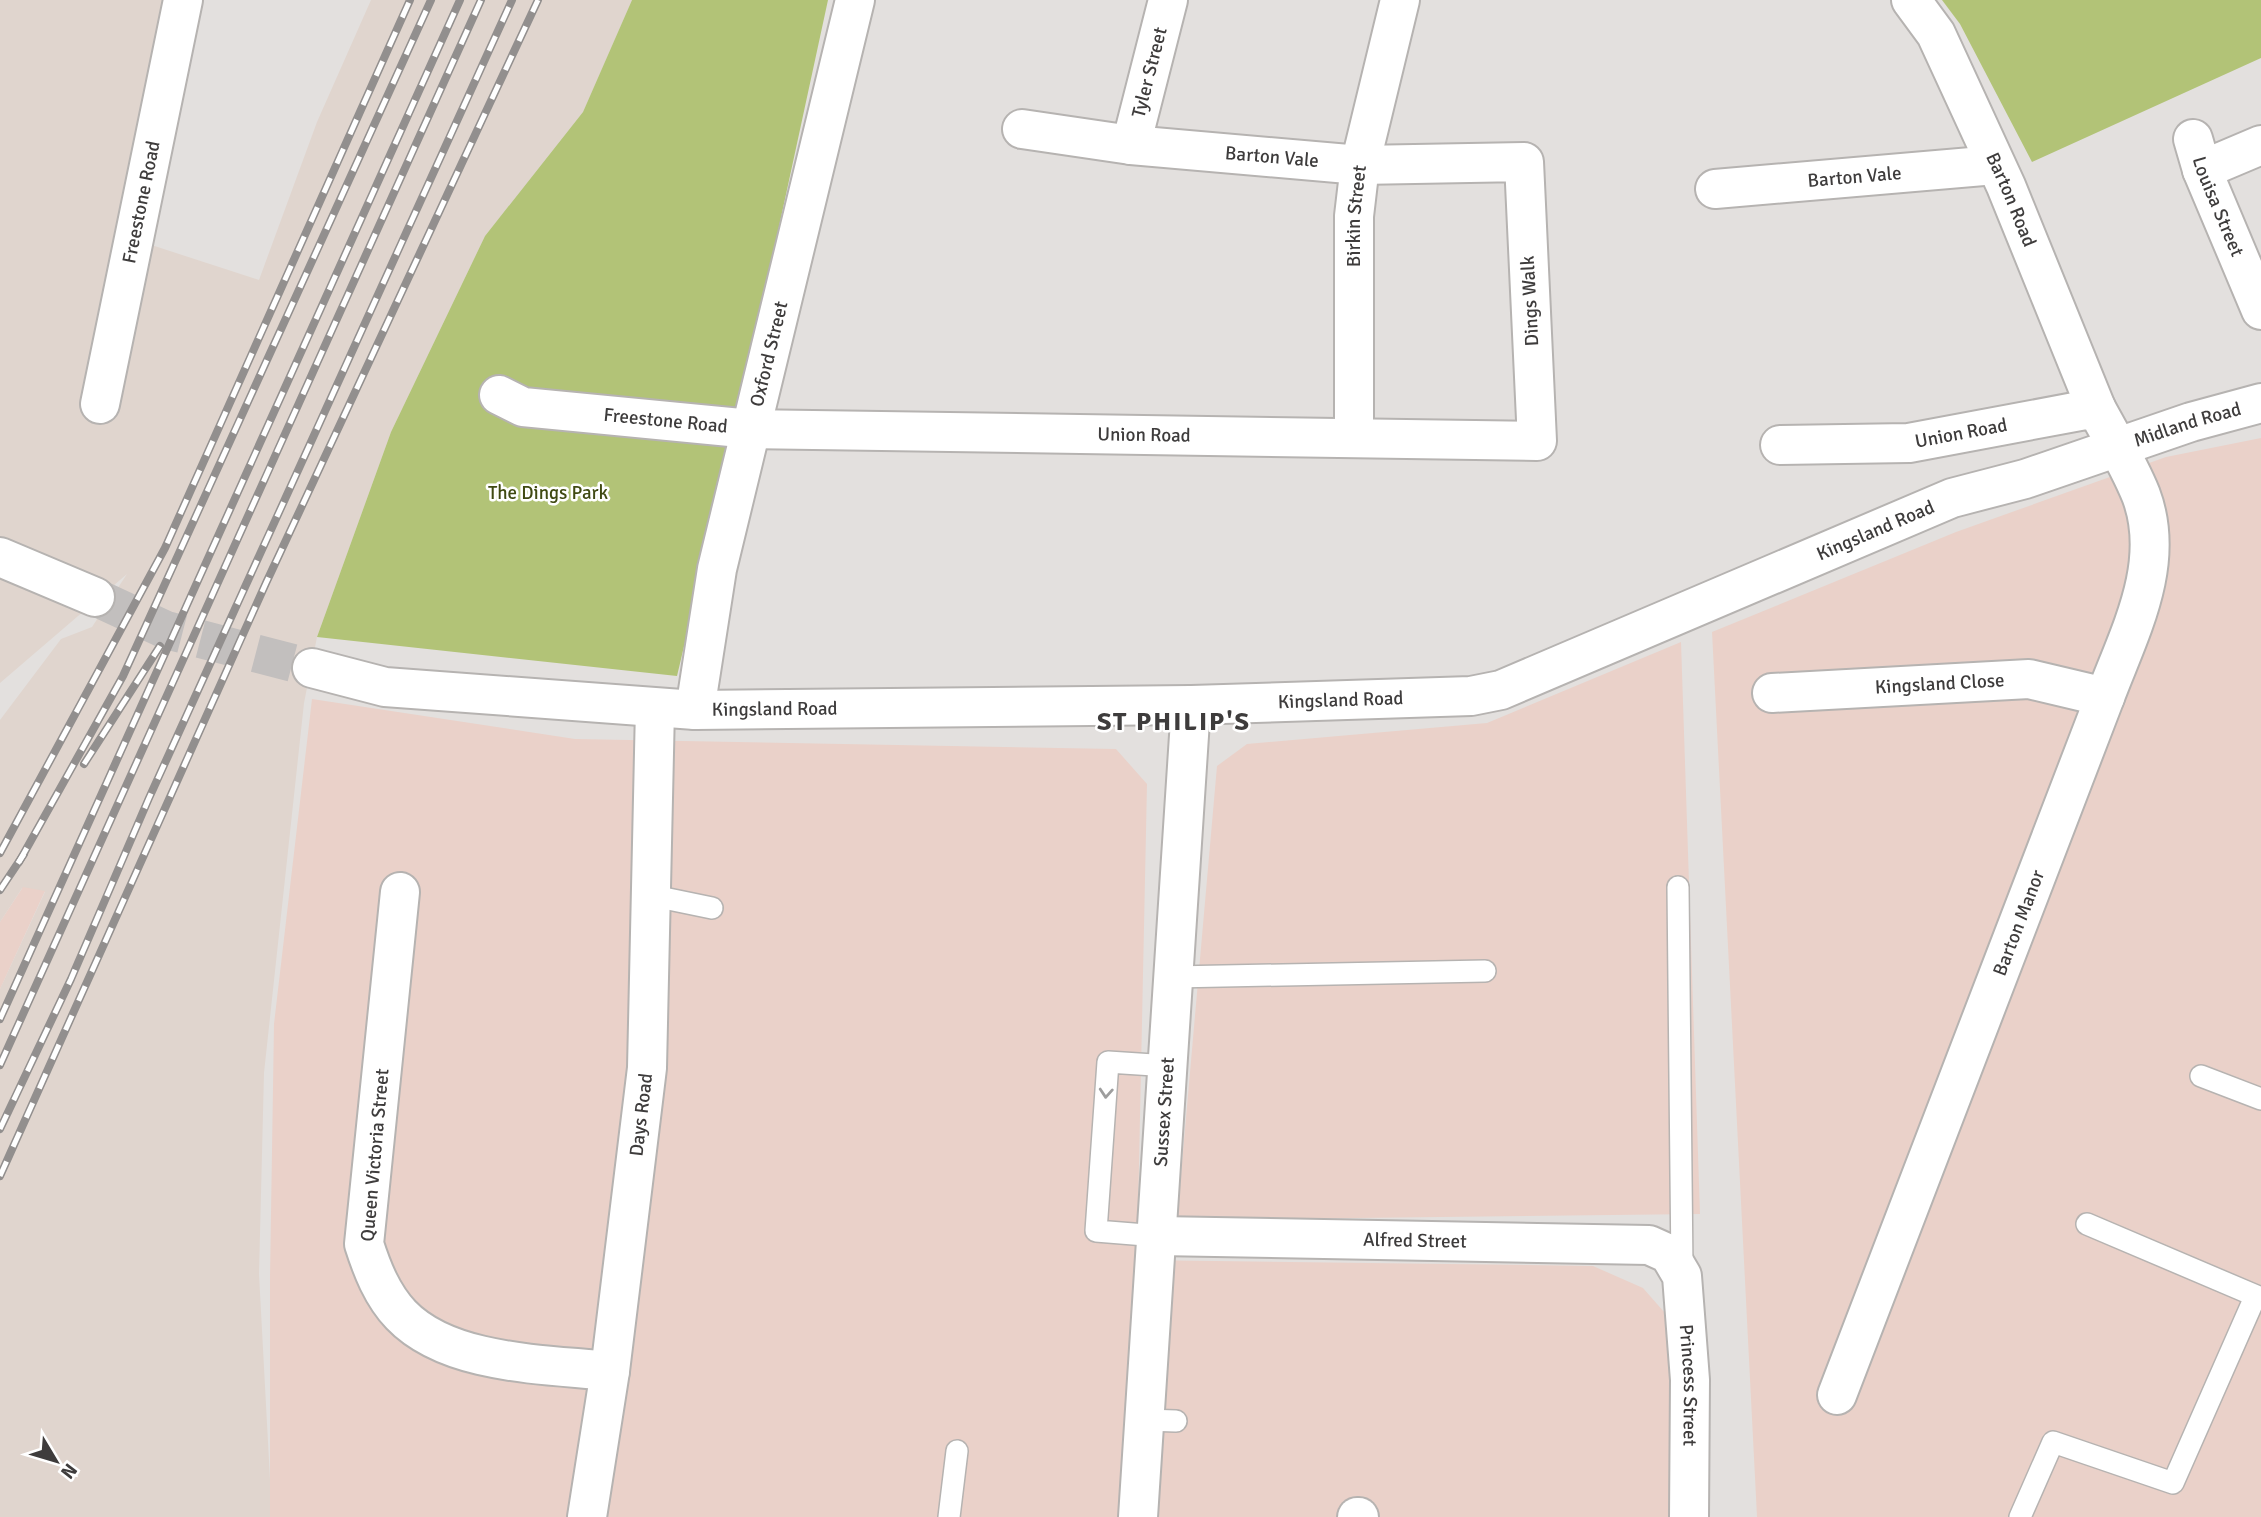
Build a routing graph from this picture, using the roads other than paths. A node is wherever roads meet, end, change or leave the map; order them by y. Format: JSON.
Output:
{"nodes":[{"id":1,"x":183,"y":0,"type":"edge"},
{"id":2,"x":855,"y":0,"type":"edge"},
{"id":3,"x":1168,"y":0,"type":"edge"},
{"id":4,"x":1400,"y":0,"type":"edge"},
{"id":5,"x":1911,"y":0,"type":"edge"},
{"id":6,"x":1022,"y":129,"type":"dead end"},
{"id":7,"x":1131,"y":145,"type":"junction"},
{"id":8,"x":2261,"y":145,"type":"edge"},
{"id":9,"x":1524,"y":162,"type":"joint"},
{"id":10,"x":1360,"y":165,"type":"junction"},
{"id":11,"x":1995,"y":165,"type":"junction"},
{"id":12,"x":1715,"y":189,"type":"dead end"},
{"id":13,"x":2261,"y":310,"type":"edge"},
{"id":14,"x":499,"y":395,"type":"dead end"},
{"id":15,"x":2261,"y":403,"type":"edge"},
{"id":16,"x":100,"y":404,"type":"dead end"},
{"id":17,"x":2096,"y":408,"type":"junction"},
{"id":18,"x":751,"y":429,"type":"junction"},
{"id":19,"x":1353,"y":438,"type":"junction"},
{"id":20,"x":1537,"y":441,"type":"joint"},
{"id":21,"x":1780,"y":445,"type":"dead end"},
{"id":22,"x":2117,"y":448,"type":"junction"},
{"id":23,"x":0,"y":557,"type":"edge"},
{"id":24,"x":95,"y":597,"type":"tunnel mouth"},
{"id":25,"x":312,"y":668,"type":"tunnel mouth"},
{"id":26,"x":1772,"y":693,"type":"dead end"},
{"id":27,"x":2105,"y":697,"type":"junction"},
{"id":28,"x":1191,"y":705,"type":"junction"},
{"id":29,"x":655,"y":708,"type":"junction"},
{"id":30,"x":695,"y":710,"type":"junction"},
{"id":31,"x":1678,"y":887,"type":"dead end"},
{"id":32,"x":400,"y":892,"type":"dead end"},
{"id":33,"x":649,"y":895,"type":"junction"},
{"id":34,"x":712,"y":908,"type":"dead end"},
{"id":35,"x":1485,"y":971,"type":"dead end"},
{"id":36,"x":1174,"y":977,"type":"junction"},
{"id":37,"x":1169,"y":1066,"type":"junction"},
{"id":38,"x":2201,"y":1076,"type":"dead end"},
{"id":39,"x":2261,"y":1099,"type":"edge"},
{"id":40,"x":2088,"y":1224,"type":"dead end"},
{"id":41,"x":1158,"y":1236,"type":"junction"},
{"id":42,"x":1676,"y":1265,"type":"junction"},
{"id":43,"x":2258,"y":1297,"type":"edge"},
{"id":44,"x":610,"y":1371,"type":"junction"},
{"id":45,"x":1837,"y":1395,"type":"dead end"},
{"id":46,"x":957,"y":1451,"type":"dead end"},
{"id":47,"x":587,"y":1517,"type":"edge"},
{"id":48,"x":949,"y":1517,"type":"edge"},
{"id":49,"x":1138,"y":1517,"type":"edge"},
{"id":50,"x":1689,"y":1517,"type":"edge"},
{"id":51,"x":2020,"y":1517,"type":"edge"}],
"edges":[{"from":1,"to":16,"type":"street","name":"Freestone Road"},
{"from":2,"to":18,"type":"street","name":"Oxford Street"},
{"from":3,"to":7,"type":"street","name":"Tyler Street"},
{"from":4,"to":10,"type":"street","name":"Birkin Street"},
{"from":5,"to":11,"type":"street","name":"Barton Road"},
{"from":6,"to":7,"type":"street","name":"Barton Vale"},
{"from":7,"to":10,"type":"street","name":"Barton Vale"},
{"from":8,"to":13,"type":"street","name":"Louisa Street"},
{"from":9,"to":10,"type":"street","name":"Barton Vale"},
{"from":9,"to":20,"type":"street","name":"Dings Walk"},
{"from":10,"to":19,"type":"street","name":"Birkin Street"},
{"from":11,"to":12,"type":"street","name":"Barton Vale"},
{"from":11,"to":17,"type":"street","name":"Barton Road"},
{"from":14,"to":18,"type":"street","name":"Freestone Road"},
{"from":15,"to":22,"type":"street","name":"Midland Road"},
{"from":17,"to":21,"type":"street","name":"Union Road"},
{"from":17,"to":22,"type":"street"},
{"from":18,"to":19,"type":"street","name":"Union Road"},
{"from":18,"to":30,"type":"street","name":"Oxford Street"},
{"from":19,"to":20,"type":"street","name":"Union Road"},
{"from":22,"to":27,"type":"street","name":"Barton Manor"},
{"from":22,"to":28,"type":"street","name":"Kingsland Road"},
{"from":23,"to":24,"type":"street"},
{"from":25,"to":29,"type":"street","name":"Kingsland Road"},
{"from":26,"to":27,"type":"street","name":"Kingsland Close"},
{"from":27,"to":45,"type":"street","name":"Barton Manor"},
{"from":28,"to":30,"type":"street","name":"Kingsland Road"},
{"from":28,"to":36,"type":"street","name":"Sussex Street"},
{"from":29,"to":30,"type":"street","name":"Kingsland Road"},
{"from":29,"to":33,"type":"street","name":"Days Road"},
{"from":31,"to":42,"type":"lane"},
{"from":32,"to":44,"type":"street","name":"Queen Victoria Street"},
{"from":33,"to":34,"type":"lane"},
{"from":33,"to":44,"type":"street","name":"Days Road"},
{"from":35,"to":36,"type":"lane"},
{"from":36,"to":37,"type":"street","name":"Sussex Street"},
{"from":37,"to":41,"type":"street","name":"Sussex Street"},
{"from":37,"to":41,"type":"lane","one_way":true},
{"from":38,"to":39,"type":"lane"},
{"from":40,"to":43,"type":"lane"},
{"from":41,"to":42,"type":"street","name":"Alfred Street"},
{"from":41,"to":49,"type":"street","name":"Sussex Street"},
{"from":42,"to":50,"type":"street","name":"Princess Street"},
{"from":43,"to":51,"type":"lane"},
{"from":44,"to":47,"type":"street","name":"Days Road"},
{"from":46,"to":48,"type":"lane"}]}
